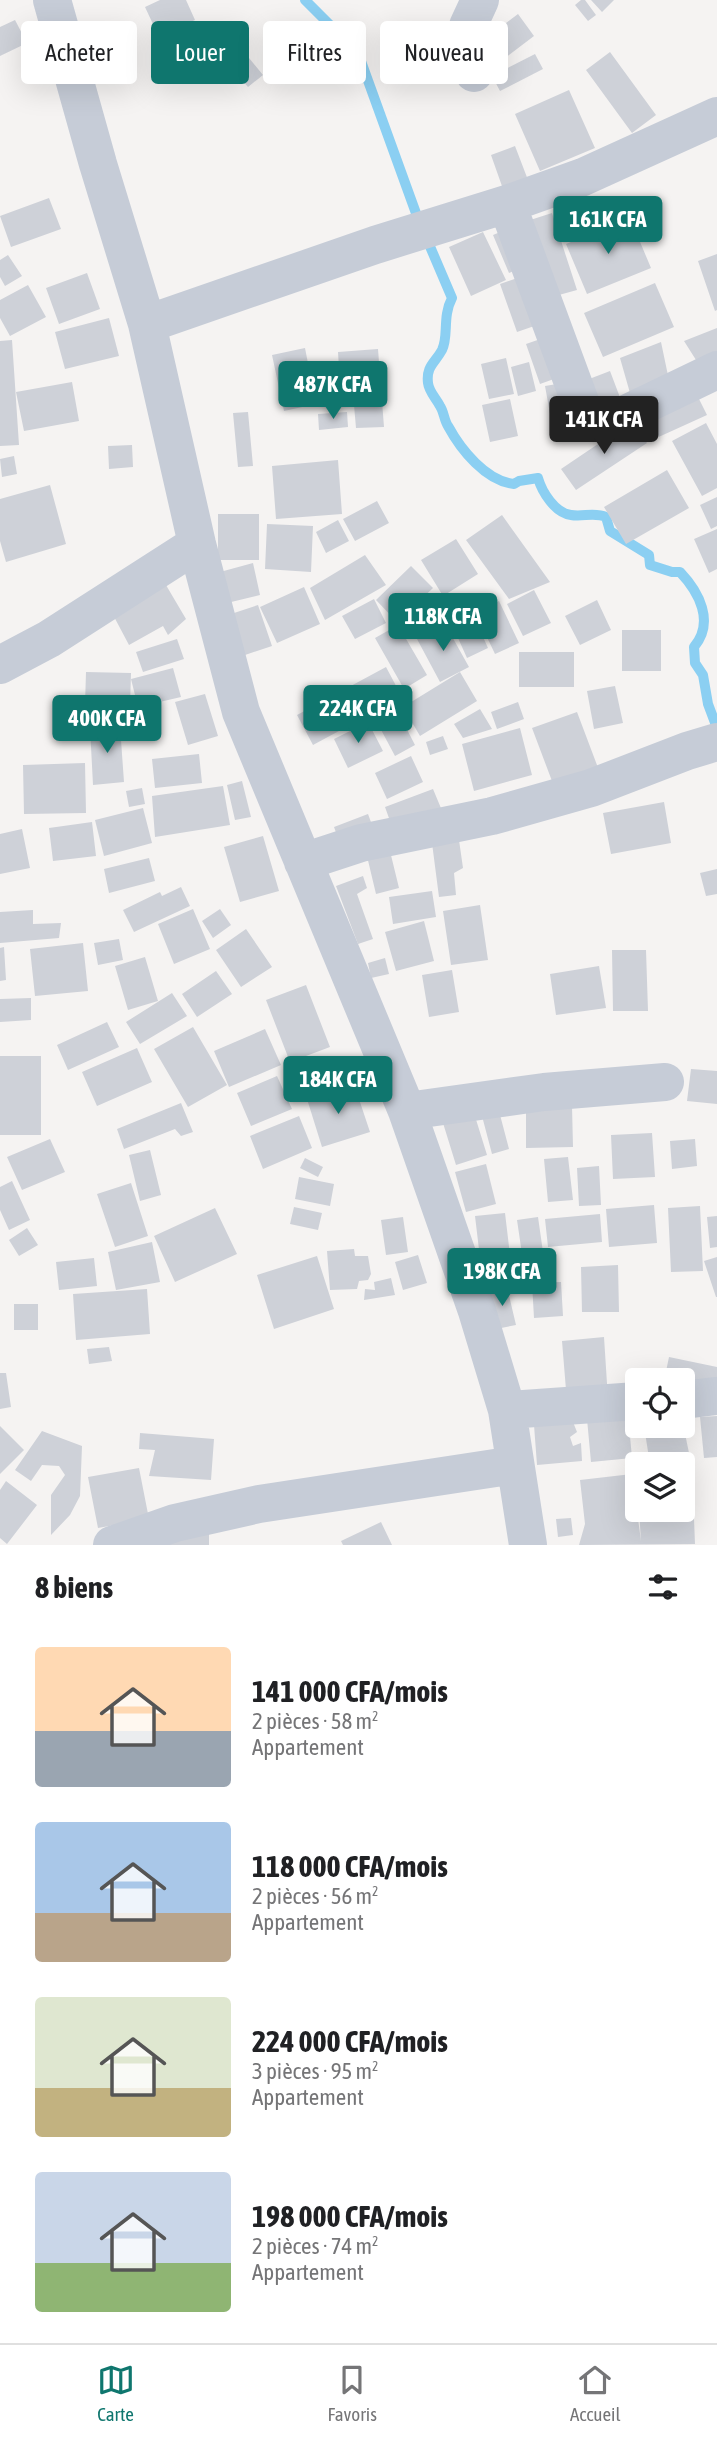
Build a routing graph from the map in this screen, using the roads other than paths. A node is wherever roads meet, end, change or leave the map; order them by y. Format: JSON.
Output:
{"nodes":[{"id":1,"x":52,"y":0,"type":"edge"},
{"id":2,"x":480,"y":0,"type":"edge"},
{"id":3,"x":470,"y":21,"type":"edge"},
{"id":4,"x":717,"y":117,"type":"edge"},
{"id":5,"x":493,"y":208,"type":"junction"},
{"id":6,"x":147,"y":324,"type":"junction"},
{"id":7,"x":717,"y":370,"type":"edge"},
{"id":8,"x":197,"y":544,"type":"junction"},
{"id":9,"x":0,"y":665,"type":"edge"},
{"id":10,"x":702,"y":747,"type":"edge"},
{"id":11,"x":303,"y":862,"type":"junction"},
{"id":12,"x":665,"y":1082,"type":"dead end"},
{"id":13,"x":407,"y":1111,"type":"junction"},
{"id":14,"x":717,"y":1396,"type":"edge"},
{"id":15,"x":695,"y":1398,"type":"edge"},
{"id":16,"x":625,"y":1402,"type":"edge"},
{"id":17,"x":507,"y":1410,"type":"junction"},
{"id":18,"x":515,"y":1465,"type":"junction"},
{"id":19,"x":111,"y":1545,"type":"edge"},
{"id":20,"x":528,"y":1545,"type":"edge"}],
"edges":[{"from":1,"to":6,"type":"street"},
{"from":2,"to":3,"type":"street"},
{"from":4,"to":5,"type":"street"},
{"from":5,"to":6,"type":"street"},
{"from":5,"to":7,"type":"street"},
{"from":6,"to":8,"type":"street"},
{"from":8,"to":9,"type":"street"},
{"from":8,"to":11,"type":"street"},
{"from":10,"to":11,"type":"street"},
{"from":11,"to":13,"type":"street"},
{"from":12,"to":13,"type":"street"},
{"from":13,"to":17,"type":"street"},
{"from":14,"to":15,"type":"street"},
{"from":16,"to":17,"type":"street"},
{"from":17,"to":18,"type":"street"},
{"from":18,"to":19,"type":"street"},
{"from":18,"to":20,"type":"street"}]}
